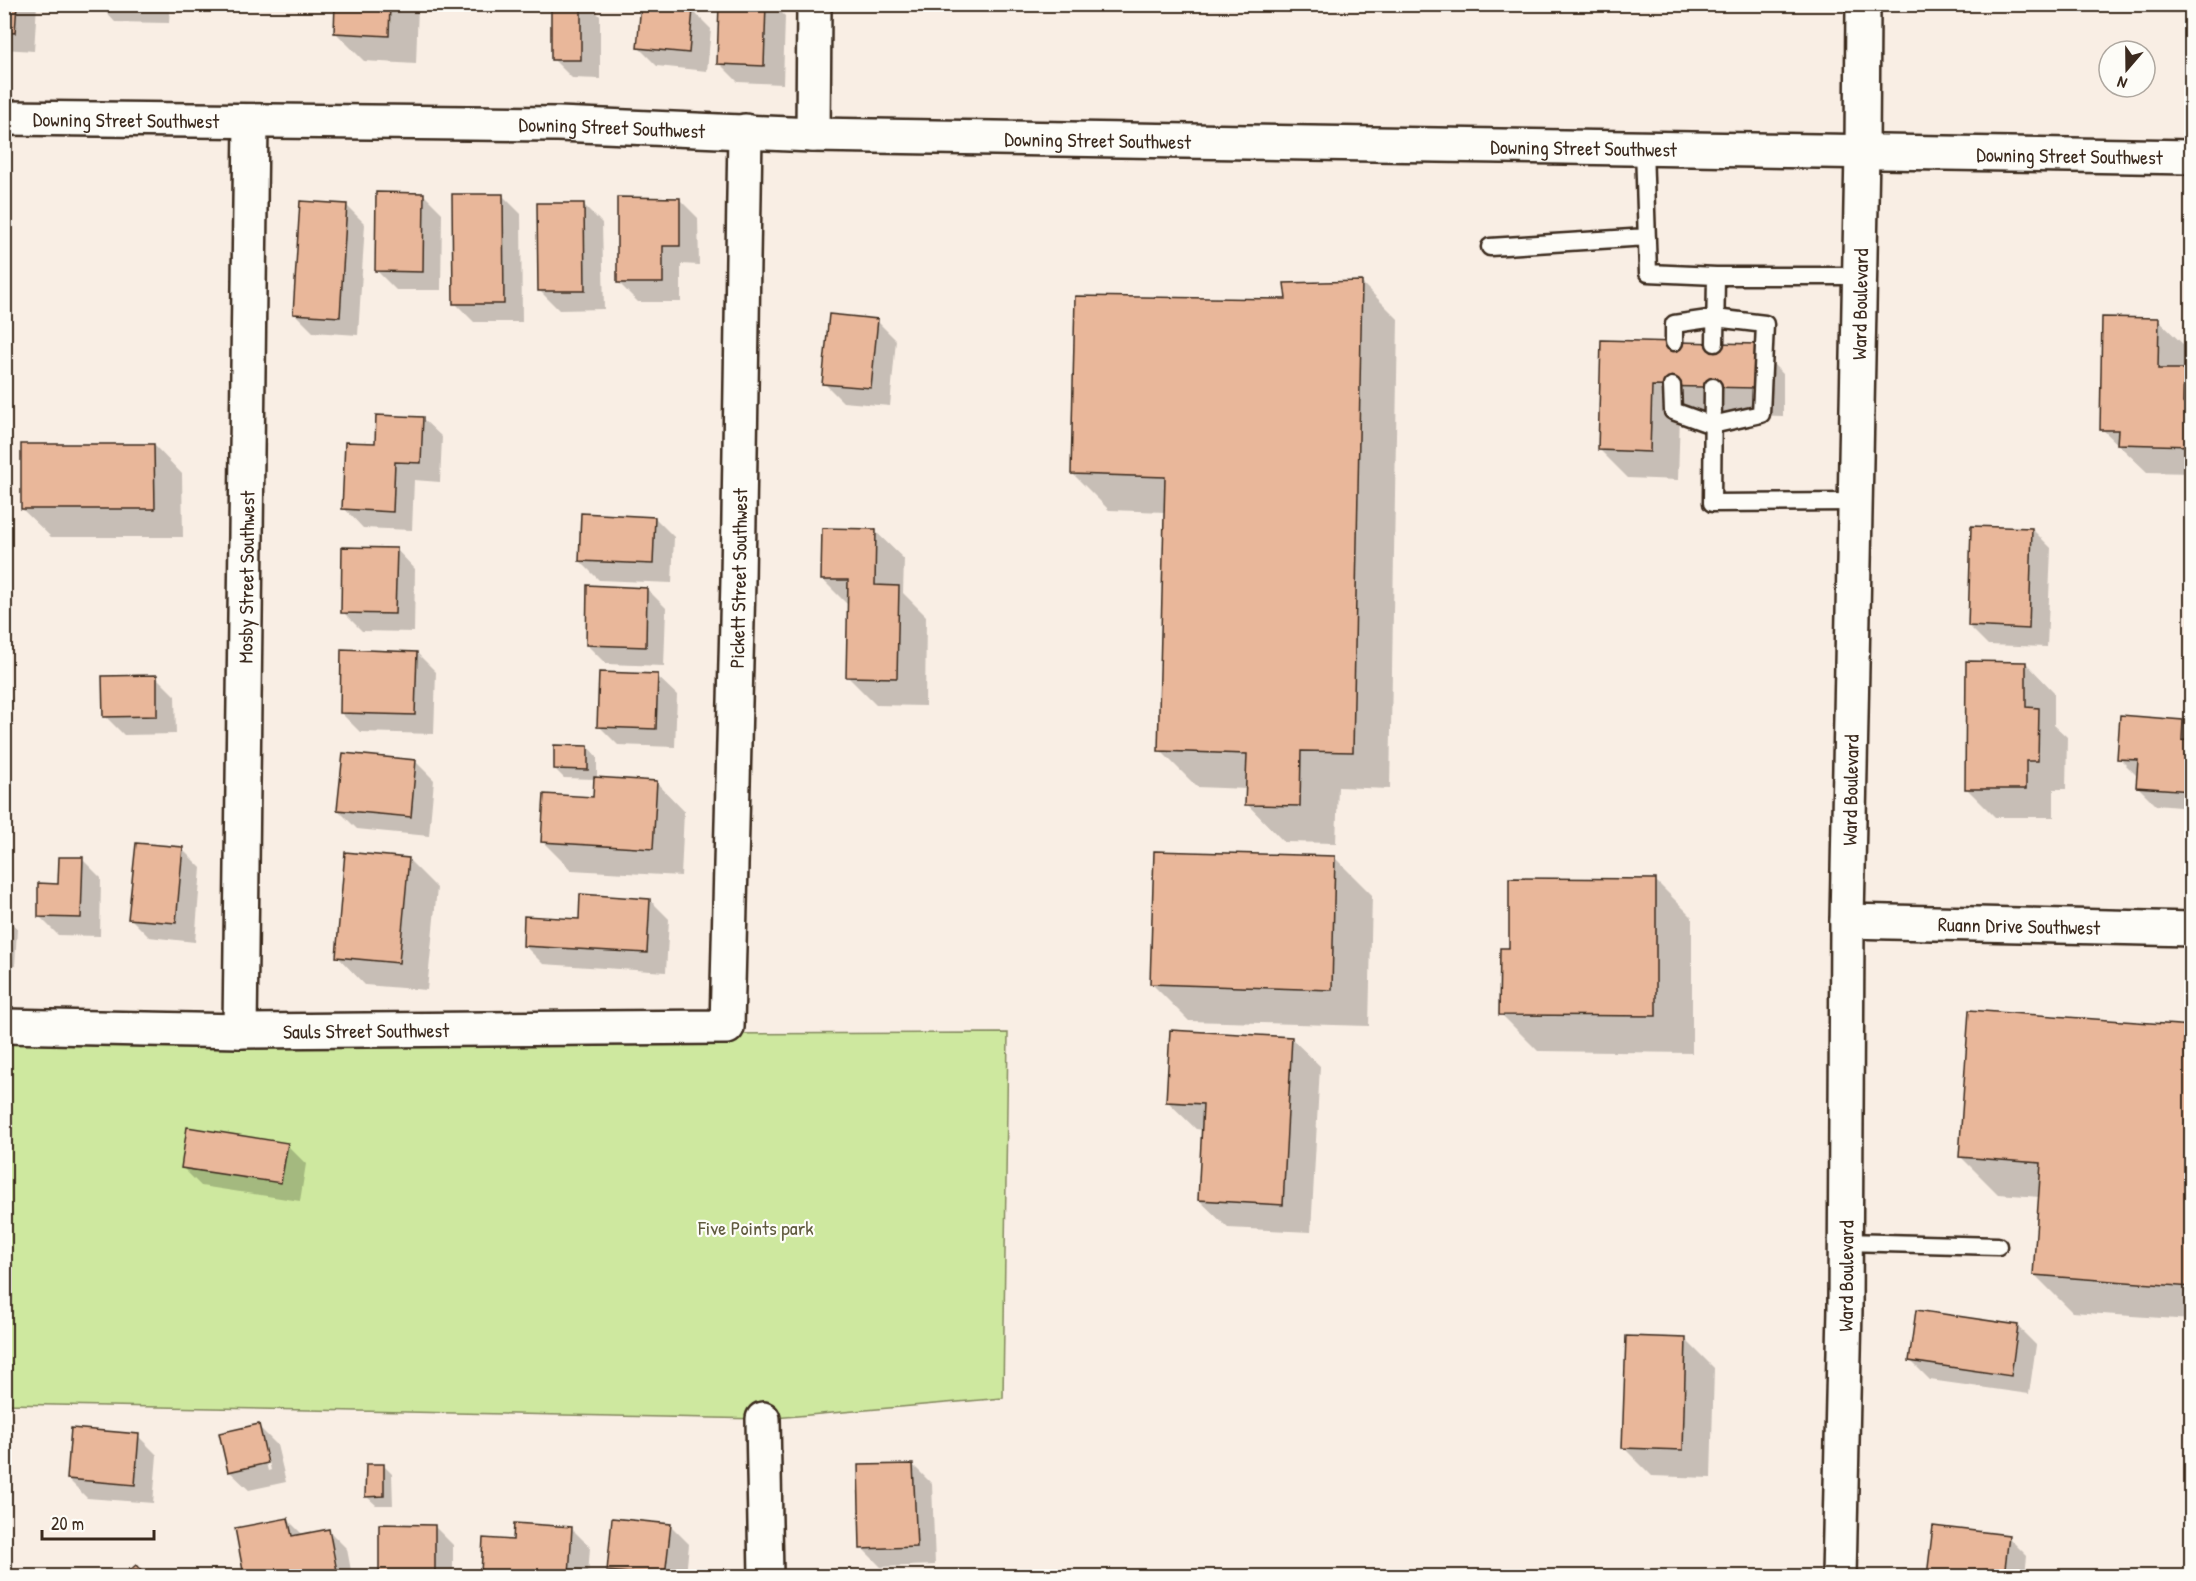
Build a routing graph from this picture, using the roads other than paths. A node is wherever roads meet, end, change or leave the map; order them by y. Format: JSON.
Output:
{"nodes":[{"id":1,"x":814,"y":4,"type":"edge"},
{"id":2,"x":1863,"y":4,"type":"edge"},
{"id":3,"x":4,"y":118,"type":"edge"},
{"id":4,"x":251,"y":121,"type":"junction"},
{"id":5,"x":745,"y":131,"type":"junction"},
{"id":6,"x":813,"y":135,"type":"junction"},
{"id":7,"x":1644,"y":148,"type":"junction"},
{"id":8,"x":1862,"y":152,"type":"junction"},
{"id":9,"x":2192,"y":157,"type":"edge"},
{"id":10,"x":1647,"y":237,"type":"junction"},
{"id":11,"x":1490,"y":248,"type":"dead end"},
{"id":12,"x":1716,"y":276,"type":"junction"},
{"id":13,"x":1860,"y":276,"type":"junction"},
{"id":14,"x":1715,"y":318,"type":"junction"},
{"id":15,"x":1674,"y":342,"type":"dead end"},
{"id":16,"x":1715,"y":343,"type":"dead end"},
{"id":17,"x":1672,"y":386,"type":"dead end"},
{"id":18,"x":1713,"y":387,"type":"dead end"},
{"id":19,"x":1712,"y":424,"type":"junction"},
{"id":20,"x":1855,"y":502,"type":"junction"},
{"id":21,"x":1848,"y":921,"type":"junction"},
{"id":22,"x":2192,"y":929,"type":"edge"},
{"id":23,"x":4,"y":1026,"type":"edge"},
{"id":24,"x":728,"y":1027,"type":"joint"},
{"id":25,"x":240,"y":1031,"type":"junction"},
{"id":26,"x":1845,"y":1242,"type":"junction"},
{"id":27,"x":1998,"y":1246,"type":"dead end"},
{"id":28,"x":763,"y":1419,"type":"dead end"},
{"id":29,"x":766,"y":1576,"type":"edge"},
{"id":30,"x":1839,"y":1576,"type":"edge"}],
"edges":[{"from":1,"to":6,"type":"street"},
{"from":2,"to":8,"type":"street","name":"Ward Boulevard"},
{"from":3,"to":4,"type":"street","name":"Downing Street Southwest"},
{"from":4,"to":5,"type":"street","name":"Downing Street Southwest"},
{"from":4,"to":25,"type":"street","name":"Mosby Street Southwest"},
{"from":5,"to":6,"type":"street","name":"Downing Street Southwest"},
{"from":5,"to":24,"type":"street","name":"Pickett Street Southwest"},
{"from":6,"to":7,"type":"street","name":"Downing Street Southwest"},
{"from":7,"to":8,"type":"street","name":"Downing Street Southwest"},
{"from":7,"to":10,"type":"lane"},
{"from":8,"to":9,"type":"street","name":"Downing Street Southwest"},
{"from":8,"to":13,"type":"street","name":"Ward Boulevard"},
{"from":10,"to":11,"type":"lane"},
{"from":10,"to":12,"type":"lane"},
{"from":12,"to":13,"type":"lane"},
{"from":12,"to":14,"type":"lane"},
{"from":13,"to":20,"type":"street","name":"Ward Boulevard"},
{"from":14,"to":15,"type":"lane"},
{"from":14,"to":16,"type":"lane"},
{"from":14,"to":19,"type":"lane"},
{"from":17,"to":19,"type":"lane"},
{"from":18,"to":19,"type":"lane"},
{"from":19,"to":20,"type":"lane"},
{"from":20,"to":21,"type":"street","name":"Ward Boulevard"},
{"from":21,"to":22,"type":"street","name":"Ruann Drive Southwest"},
{"from":21,"to":26,"type":"street","name":"Ward Boulevard"},
{"from":23,"to":25,"type":"street","name":"Sauls Street Southwest"},
{"from":24,"to":25,"type":"street","name":"Sauls Street Southwest"},
{"from":26,"to":27,"type":"lane"},
{"from":26,"to":30,"type":"street","name":"Ward Boulevard"},
{"from":28,"to":29,"type":"street"}]}
